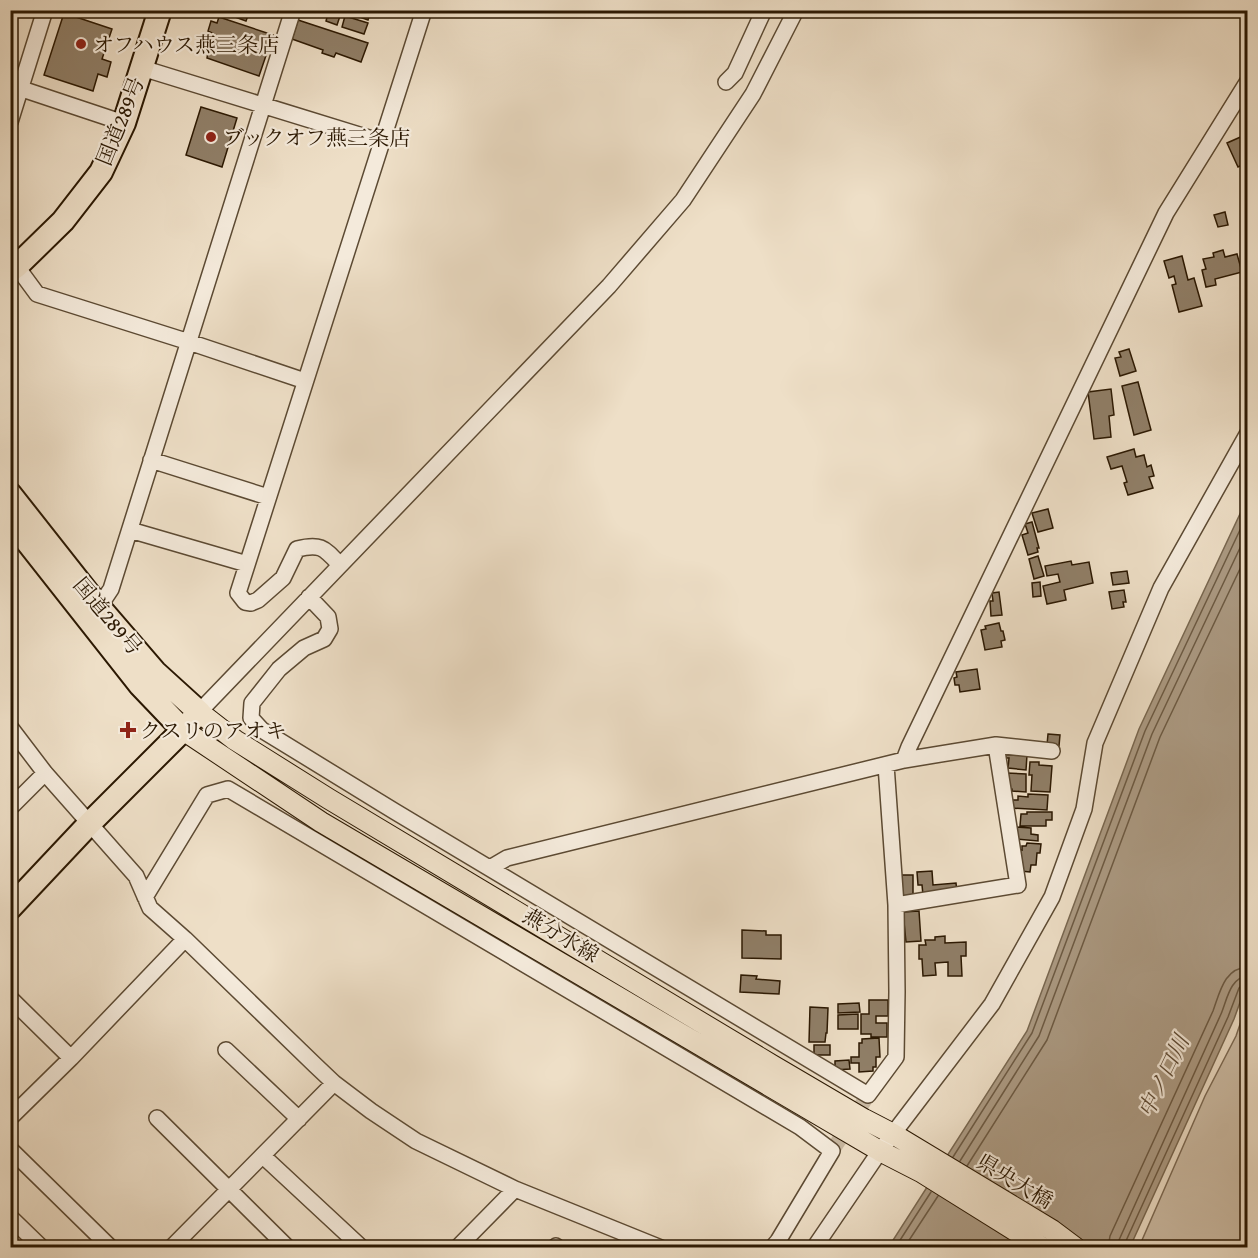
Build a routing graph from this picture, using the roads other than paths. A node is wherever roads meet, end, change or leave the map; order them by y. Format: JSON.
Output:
{"nodes":[{"id":1,"x":45,"y":10,"type":"edge"},
{"id":2,"x":160,"y":10,"type":"edge"},
{"id":3,"x":293,"y":10,"type":"edge"},
{"id":4,"x":424,"y":10,"type":"edge"},
{"id":5,"x":764,"y":10,"type":"edge"},
{"id":6,"x":796,"y":10,"type":"edge"},
{"id":7,"x":142,"y":68,"type":"junction"},
{"id":8,"x":1248,"y":81,"type":"edge"},
{"id":9,"x":726,"y":82,"type":"dead end"},
{"id":10,"x":16,"y":87,"type":"edge"},
{"id":11,"x":264,"y":105,"type":"junction"},
{"id":12,"x":10,"y":122,"type":"edge"},
{"id":13,"x":124,"y":123,"type":"junction"},
{"id":14,"x":382,"y":142,"type":"junction"},
{"id":15,"x":13,"y":265,"type":"edge"},
{"id":16,"x":189,"y":342,"type":"junction"},
{"id":17,"x":305,"y":381,"type":"junction"},
{"id":18,"x":1248,"y":433,"type":"edge"},
{"id":19,"x":151,"y":460,"type":"junction"},
{"id":20,"x":10,"y":494,"type":"edge"},
{"id":21,"x":268,"y":497,"type":"junction"},
{"id":22,"x":10,"y":520,"type":"edge"},
{"id":23,"x":130,"y":530,"type":"junction"},
{"id":24,"x":247,"y":564,"type":"junction"},
{"id":25,"x":340,"y":565,"type":"junction"},
{"id":26,"x":309,"y":597,"type":"junction"},
{"id":27,"x":99,"y":607,"type":"junction"},
{"id":28,"x":198,"y":712,"type":"junction"},
{"id":29,"x":10,"y":727,"type":"edge"},
{"id":30,"x":183,"y":730,"type":"junction"},
{"id":31,"x":996,"y":745,"type":"junction"},
{"id":32,"x":1052,"y":751,"type":"dead end"},
{"id":33,"x":904,"y":760,"type":"junction"},
{"id":34,"x":886,"y":765,"type":"junction"},
{"id":35,"x":45,"y":773,"type":"junction"},
{"id":36,"x":10,"y":808,"type":"edge"},
{"id":37,"x":90,"y":823,"type":"junction"},
{"id":38,"x":490,"y":868,"type":"junction"},
{"id":39,"x":145,"y":897,"type":"junction"},
{"id":40,"x":896,"y":904,"type":"junction"},
{"id":41,"x":10,"y":908,"type":"edge"},
{"id":42,"x":185,"y":939,"type":"junction"},
{"id":43,"x":10,"y":998,"type":"edge"},
{"id":44,"x":226,"y":1050,"type":"dead end"},
{"id":45,"x":71,"y":1058,"type":"junction"},
{"id":46,"x":334,"y":1083,"type":"junction"},
{"id":47,"x":12,"y":1113,"type":"edge"},
{"id":48,"x":157,"y":1118,"type":"dead end"},
{"id":49,"x":299,"y":1119,"type":"junction"},
{"id":50,"x":893,"y":1134,"type":"junction"},
{"id":51,"x":10,"y":1149,"type":"edge"},
{"id":52,"x":880,"y":1151,"type":"junction"},
{"id":53,"x":263,"y":1156,"type":"junction"},
{"id":54,"x":925,"y":1165,"type":"junction"},
{"id":55,"x":515,"y":1189,"type":"junction"},
{"id":56,"x":229,"y":1190,"type":"junction"},
{"id":57,"x":10,"y":1217,"type":"edge"},
{"id":58,"x":629,"y":1241,"type":"edge"},
{"id":59,"x":179,"y":1245,"type":"edge"},
{"id":60,"x":813,"y":1247,"type":"edge"},
{"id":61,"x":42,"y":1248,"type":"edge"},
{"id":62,"x":111,"y":1248,"type":"edge"},
{"id":63,"x":288,"y":1248,"type":"edge"},
{"id":64,"x":362,"y":1248,"type":"edge"},
{"id":65,"x":456,"y":1248,"type":"edge"},
{"id":66,"x":661,"y":1248,"type":"edge"},
{"id":67,"x":772,"y":1248,"type":"edge"},
{"id":68,"x":1043,"y":1248,"type":"edge"},
{"id":69,"x":1076,"y":1248,"type":"edge"}],
"edges":[{"from":1,"to":10,"type":"street"},
{"from":2,"to":7,"type":"highway","name":"国道289号"},
{"from":3,"to":11,"type":"street"},
{"from":4,"to":14,"type":"street"},
{"from":5,"to":9,"type":"street"},
{"from":6,"to":25,"type":"street"},
{"from":7,"to":11,"type":"street"},
{"from":7,"to":13,"type":"highway","name":"国道289号"},
{"from":8,"to":33,"type":"street"},
{"from":10,"to":12,"type":"street"},
{"from":10,"to":13,"type":"street"},
{"from":11,"to":14,"type":"street"},
{"from":11,"to":16,"type":"street"},
{"from":13,"to":15,"type":"highway","name":"国道289号"},
{"from":14,"to":17,"type":"street"},
{"from":15,"to":16,"type":"street"},
{"from":16,"to":17,"type":"street"},
{"from":16,"to":19,"type":"street"},
{"from":17,"to":21,"type":"street"},
{"from":18,"to":50,"type":"street"},
{"from":19,"to":21,"type":"street"},
{"from":19,"to":23,"type":"street"},
{"from":20,"to":27,"type":"highway","name":"国道289号"},
{"from":21,"to":24,"type":"street"},
{"from":22,"to":30,"type":"highway","name":"国道289号"},
{"from":23,"to":24,"type":"street"},
{"from":23,"to":27,"type":"street"},
{"from":24,"to":25,"type":"street"},
{"from":25,"to":26,"type":"street"},
{"from":26,"to":28,"type":"street"},
{"from":26,"to":38,"type":"street"},
{"from":27,"to":28,"type":"highway","name":"国道289号"},
{"from":28,"to":30,"type":"highway"},
{"from":28,"to":50,"type":"main road","name":"燕分水線"},
{"from":29,"to":35,"type":"street"},
{"from":30,"to":37,"type":"highway"},
{"from":30,"to":52,"type":"main road","name":"燕分水線"},
{"from":31,"to":32,"type":"street"},
{"from":31,"to":33,"type":"street"},
{"from":31,"to":40,"type":"street"},
{"from":33,"to":34,"type":"street"},
{"from":34,"to":38,"type":"street"},
{"from":34,"to":40,"type":"street"},
{"from":35,"to":36,"type":"street"},
{"from":35,"to":37,"type":"street"},
{"from":37,"to":39,"type":"street"},
{"from":37,"to":41,"type":"highway"},
{"from":38,"to":40,"type":"street"},
{"from":39,"to":42,"type":"street"},
{"from":39,"to":67,"type":"street"},
{"from":42,"to":45,"type":"street"},
{"from":42,"to":46,"type":"street"},
{"from":43,"to":45,"type":"street"},
{"from":44,"to":49,"type":"street"},
{"from":45,"to":47,"type":"street"},
{"from":46,"to":49,"type":"street"},
{"from":46,"to":55,"type":"street"},
{"from":48,"to":56,"type":"street"},
{"from":49,"to":53,"type":"street"},
{"from":50,"to":52,"type":"street"},
{"from":50,"to":54,"type":"main road","name":"燕分水線"},
{"from":51,"to":62,"type":"street"},
{"from":52,"to":54,"type":"main road","name":"燕分水線"},
{"from":52,"to":60,"type":"street"},
{"from":53,"to":56,"type":"street"},
{"from":53,"to":64,"type":"street"},
{"from":54,"to":68,"type":"main road","name":"県央大橋"},
{"from":54,"to":69,"type":"main road","name":"県央大橋"},
{"from":55,"to":58,"type":"street"},
{"from":55,"to":65,"type":"street"},
{"from":56,"to":59,"type":"street"},
{"from":56,"to":63,"type":"street"},
{"from":57,"to":61,"type":"street"},
{"from":58,"to":66,"type":"street"}]}
